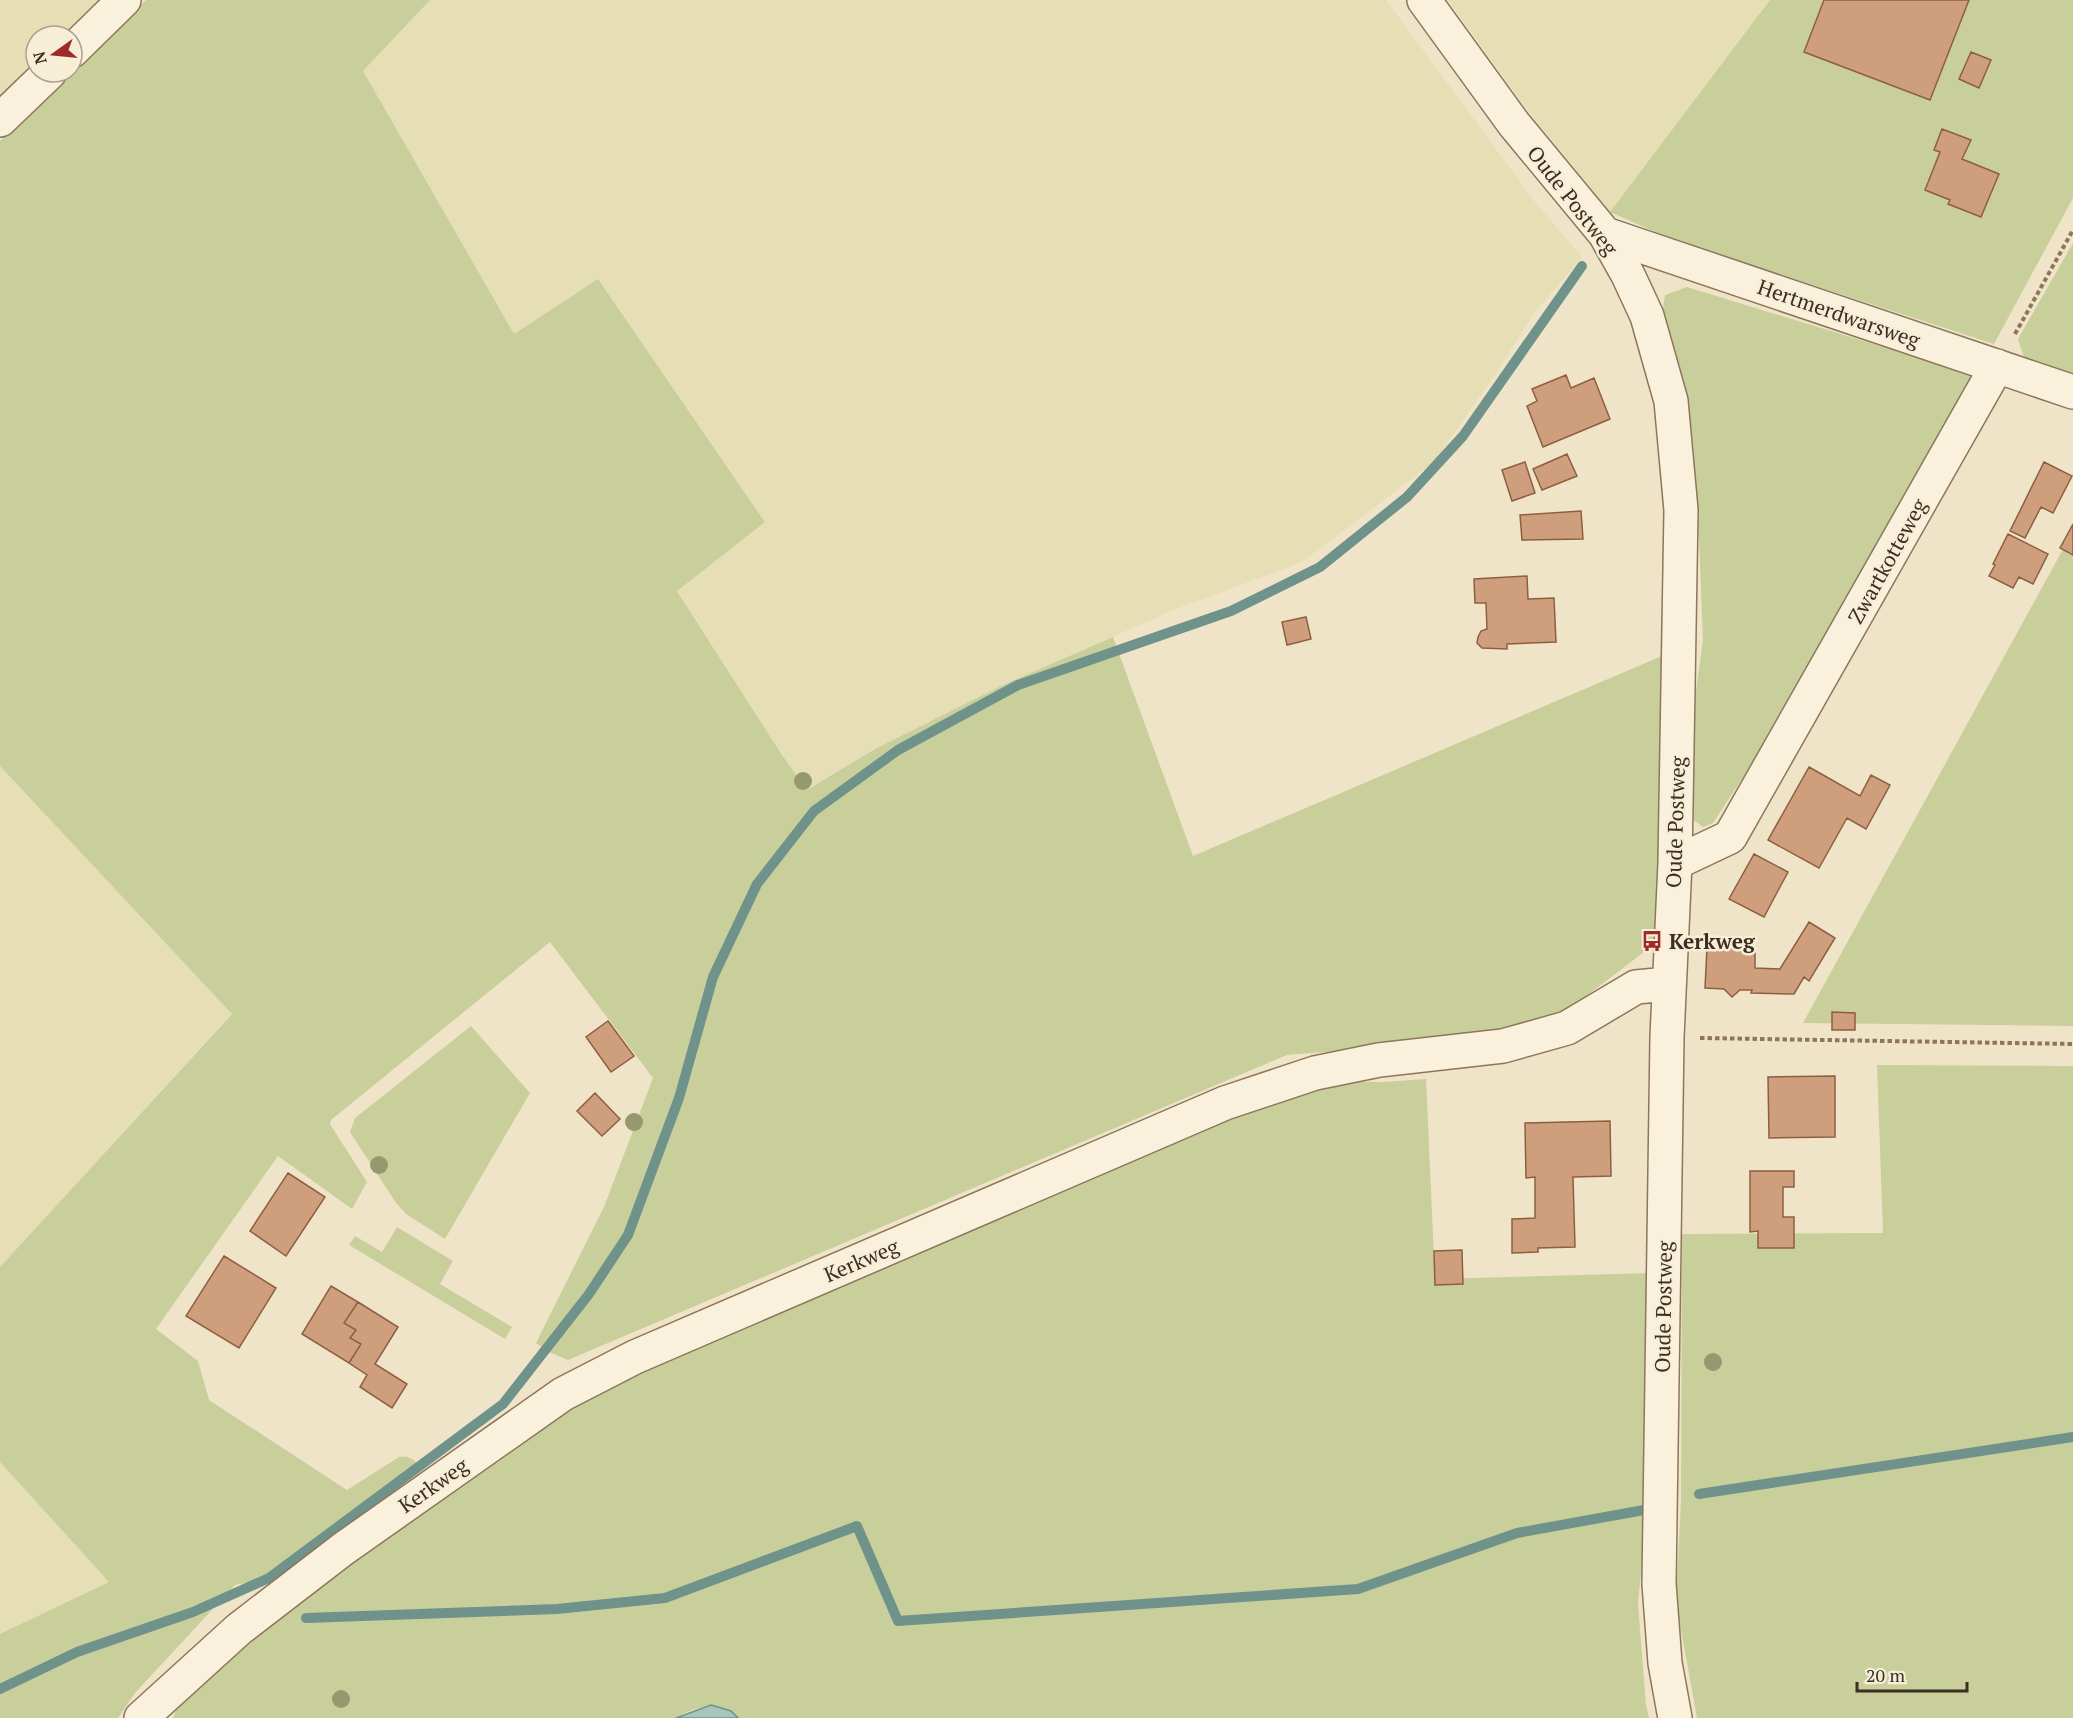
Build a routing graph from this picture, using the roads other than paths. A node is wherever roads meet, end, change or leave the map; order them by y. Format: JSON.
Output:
{"nodes":[{"id":1,"x":124,"y":0,"type":"edge"},
{"id":2,"x":1424,"y":0,"type":"edge"},
{"id":3,"x":84,"y":39,"type":"edge"},
{"id":4,"x":38,"y":84,"type":"edge"},
{"id":5,"x":0,"y":120,"type":"edge"},
{"id":6,"x":1605,"y":234,"type":"junction"},
{"id":7,"x":1996,"y":366,"type":"junction"},
{"id":8,"x":2073,"y":392,"type":"edge"},
{"id":9,"x":1675,"y":863,"type":"junction"},
{"id":10,"x":1668,"y":984,"type":"junction"},
{"id":11,"x":141,"y":1718,"type":"edge"},
{"id":12,"x":1675,"y":1718,"type":"edge"}],
"edges":[{"from":1,"to":3,"type":"street"},
{"from":2,"to":6,"type":"street","name":"Oude Postweg"},
{"from":4,"to":5,"type":"street"},
{"from":6,"to":7,"type":"street","name":"Hertmerdwarsweg"},
{"from":6,"to":9,"type":"street","name":"Oude Postweg"},
{"from":7,"to":8,"type":"street","name":"Hertmerdwarsweg"},
{"from":7,"to":9,"type":"street","name":"Zwartkotteweg"},
{"from":9,"to":10,"type":"street","name":"Oude Postweg"},
{"from":10,"to":11,"type":"street","name":"Kerkweg"},
{"from":10,"to":12,"type":"street","name":"Oude Postweg"}]}
